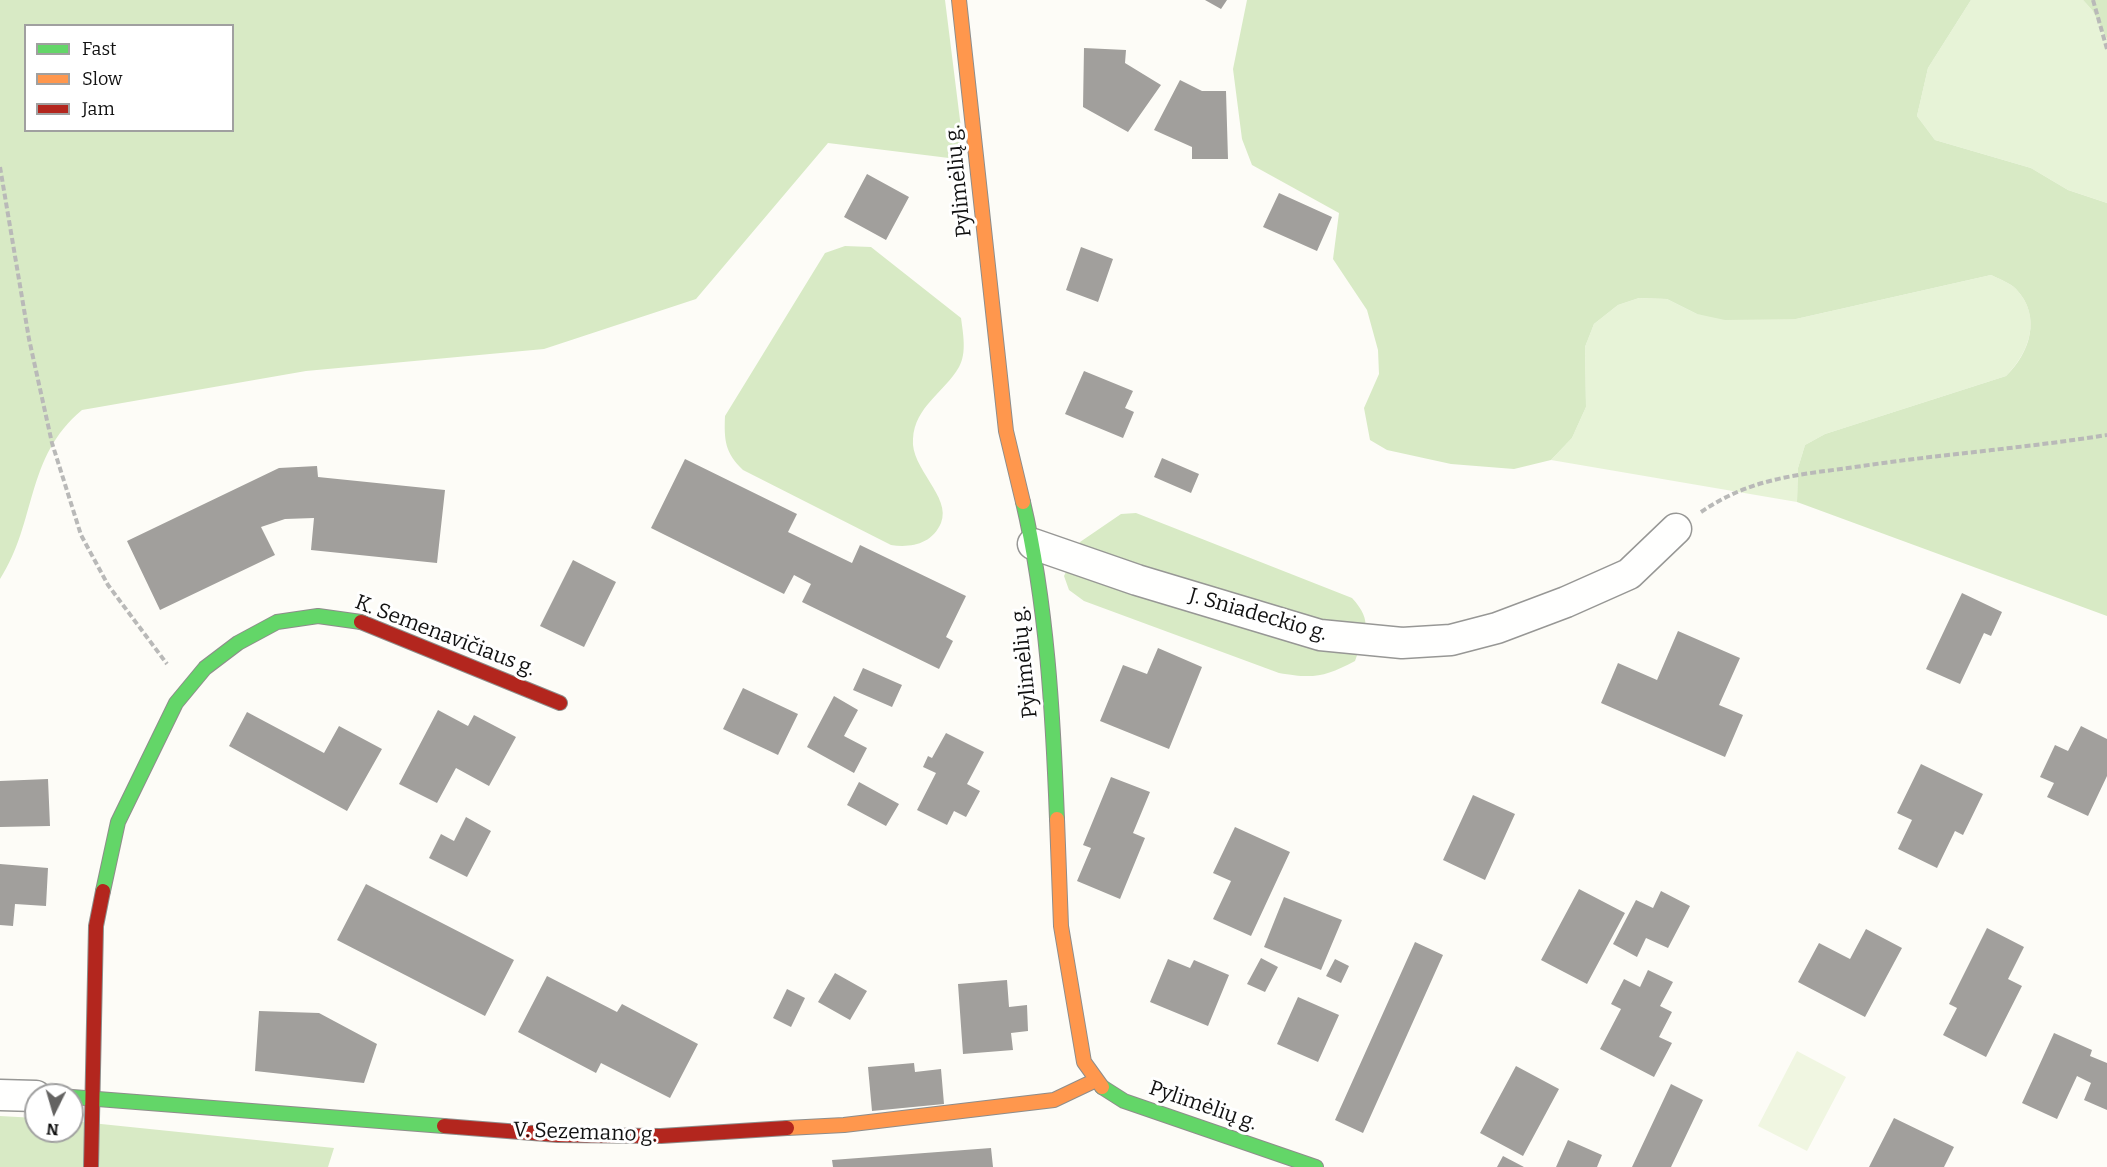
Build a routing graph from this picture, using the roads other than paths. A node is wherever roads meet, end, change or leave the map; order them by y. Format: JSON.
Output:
{"nodes":[{"id":1,"x":959,"y":0,"type":"edge"},
{"id":2,"x":1676,"y":529,"type":"road end"},
{"id":3,"x":1033,"y":544,"type":"junction"},
{"id":4,"x":560,"y":703,"type":"dead end"},
{"id":5,"x":1094,"y":1081,"type":"junction"},
{"id":6,"x":0,"y":1095,"type":"edge"},
{"id":7,"x":24,"y":1096,"type":"edge"},
{"id":8,"x":84,"y":1098,"type":"edge"},
{"id":9,"x":93,"y":1098,"type":"junction"},
{"id":10,"x":91,"y":1167,"type":"edge"},
{"id":11,"x":1316,"y":1167,"type":"edge"}],
"edges":[{"from":1,"to":3,"type":"street","name":"Pylimėlių g."},
{"from":2,"to":3,"type":"street","name":"J. Sniadeckio g."},
{"from":3,"to":5,"type":"street","name":"Pylimėlių g."},
{"from":4,"to":9,"type":"street","name":"K. Semenavičiaus g."},
{"from":5,"to":9,"type":"street","name":"V. Sezemano g."},
{"from":5,"to":11,"type":"street","name":"Pylimėlių g."},
{"from":6,"to":7,"type":"street"},
{"from":8,"to":9,"type":"street","name":"V. Sezemano g."},
{"from":9,"to":10,"type":"street","name":"K. Semenavičiaus g."}]}
